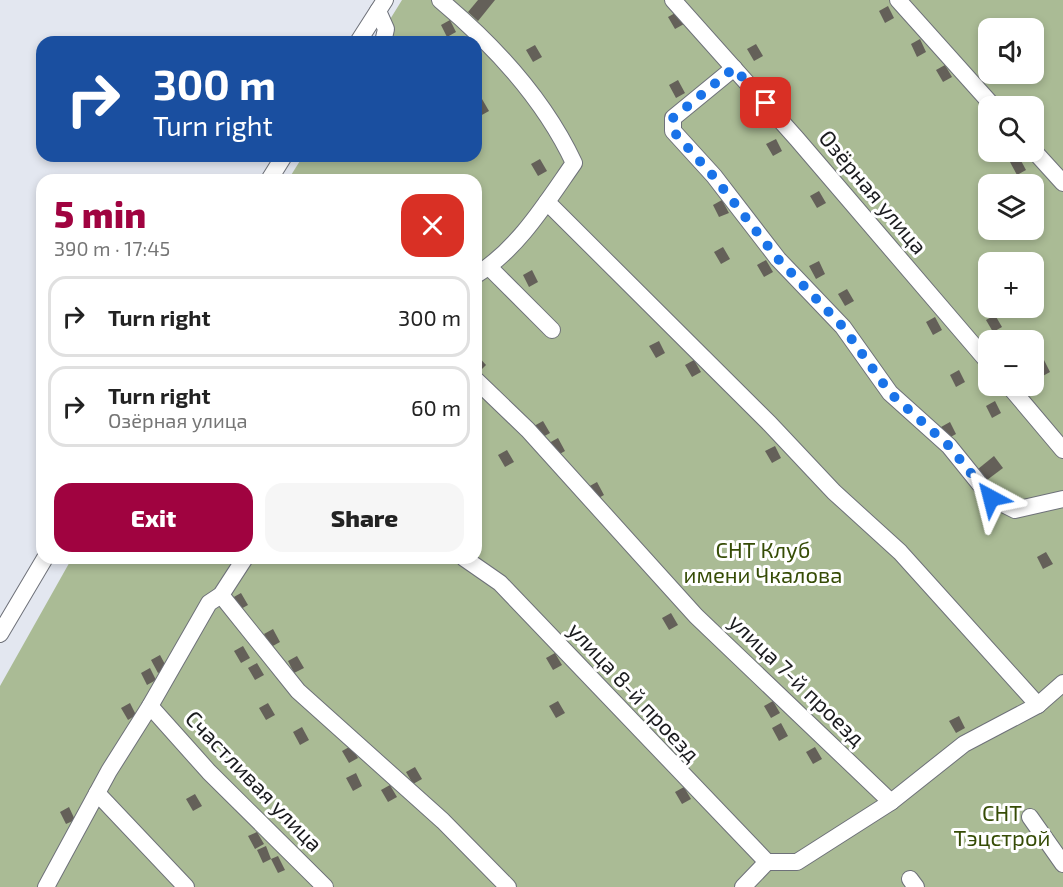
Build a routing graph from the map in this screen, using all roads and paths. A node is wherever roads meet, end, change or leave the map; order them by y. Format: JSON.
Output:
{"nodes":[{"id":1,"x":440,"y":0,"type":"edge"},
{"id":2,"x":673,"y":0,"type":"edge"},
{"id":3,"x":898,"y":0,"type":"edge"},
{"id":4,"x":382,"y":5,"type":"edge"},
{"id":5,"x":362,"y":36,"type":"edge"},
{"id":6,"x":384,"y":36,"type":"edge"},
{"id":7,"x":481,"y":36,"type":"edge"},
{"id":8,"x":482,"y":37,"type":"edge"},
{"id":9,"x":734,"y":68,"type":"junction"},
{"id":10,"x":984,"y":96,"type":"edge"},
{"id":11,"x":1044,"y":162,"type":"edge"},
{"id":12,"x":1063,"y":183,"type":"edge"},
{"id":13,"x":547,"y":202,"type":"junction"},
{"id":14,"x":482,"y":271,"type":"edge"},
{"id":15,"x":552,"y":330,"type":"dead end"},
{"id":16,"x":978,"y":350,"type":"edge"},
{"id":17,"x":482,"y":386,"type":"edge"},
{"id":18,"x":1017,"y":396,"type":"edge"},
{"id":19,"x":1063,"y":450,"type":"edge"},
{"id":20,"x":1063,"y":499,"type":"edge"},
{"id":21,"x":41,"y":564,"type":"edge"},
{"id":22,"x":241,"y":564,"type":"edge"},
{"id":23,"x":472,"y":564,"type":"edge"},
{"id":24,"x":220,"y":595,"type":"junction"},
{"id":25,"x":0,"y":634,"type":"edge"},
{"id":26,"x":1063,"y":683,"type":"edge"},
{"id":27,"x":1038,"y":705,"type":"junction"},
{"id":28,"x":150,"y":706,"type":"junction"},
{"id":29,"x":97,"y":793,"type":"junction"},
{"id":30,"x":891,"y":802,"type":"junction"},
{"id":31,"x":1030,"y":817,"type":"dead end"},
{"id":32,"x":767,"y":862,"type":"junction"},
{"id":33,"x":1063,"y":864,"type":"edge"},
{"id":34,"x":46,"y":887,"type":"edge"},
{"id":35,"x":186,"y":887,"type":"edge"},
{"id":36,"x":325,"y":887,"type":"edge"},
{"id":37,"x":508,"y":887,"type":"edge"},
{"id":38,"x":743,"y":887,"type":"edge"}],
"edges":[{"from":1,"to":7,"type":"street"},
{"from":2,"to":9,"type":"street","name":"Озёрная улица"},
{"from":3,"to":10,"type":"street"},
{"from":4,"to":5,"type":"street"},
{"from":4,"to":6,"type":"street"},
{"from":8,"to":13,"type":"street"},
{"from":9,"to":16,"type":"street","name":"Озёрная улица"},
{"from":9,"to":20,"type":"street"},
{"from":11,"to":12,"type":"street"},
{"from":13,"to":14,"type":"street"},
{"from":13,"to":27,"type":"street"},
{"from":14,"to":15,"type":"street"},
{"from":17,"to":30,"type":"street","name":"улица 7-й проезд"},
{"from":18,"to":19,"type":"street"},
{"from":21,"to":25,"type":"street"},
{"from":22,"to":24,"type":"street"},
{"from":23,"to":32,"type":"street","name":"улица 8-й проезд"},
{"from":24,"to":28,"type":"street"},
{"from":24,"to":37,"type":"street"},
{"from":26,"to":27,"type":"street"},
{"from":27,"to":30,"type":"street"},
{"from":28,"to":29,"type":"street"},
{"from":28,"to":36,"type":"street","name":"Счастливая улица"},
{"from":29,"to":34,"type":"street"},
{"from":29,"to":35,"type":"street"},
{"from":30,"to":32,"type":"street"},
{"from":31,"to":33,"type":"street"},
{"from":32,"to":38,"type":"street"}]}
